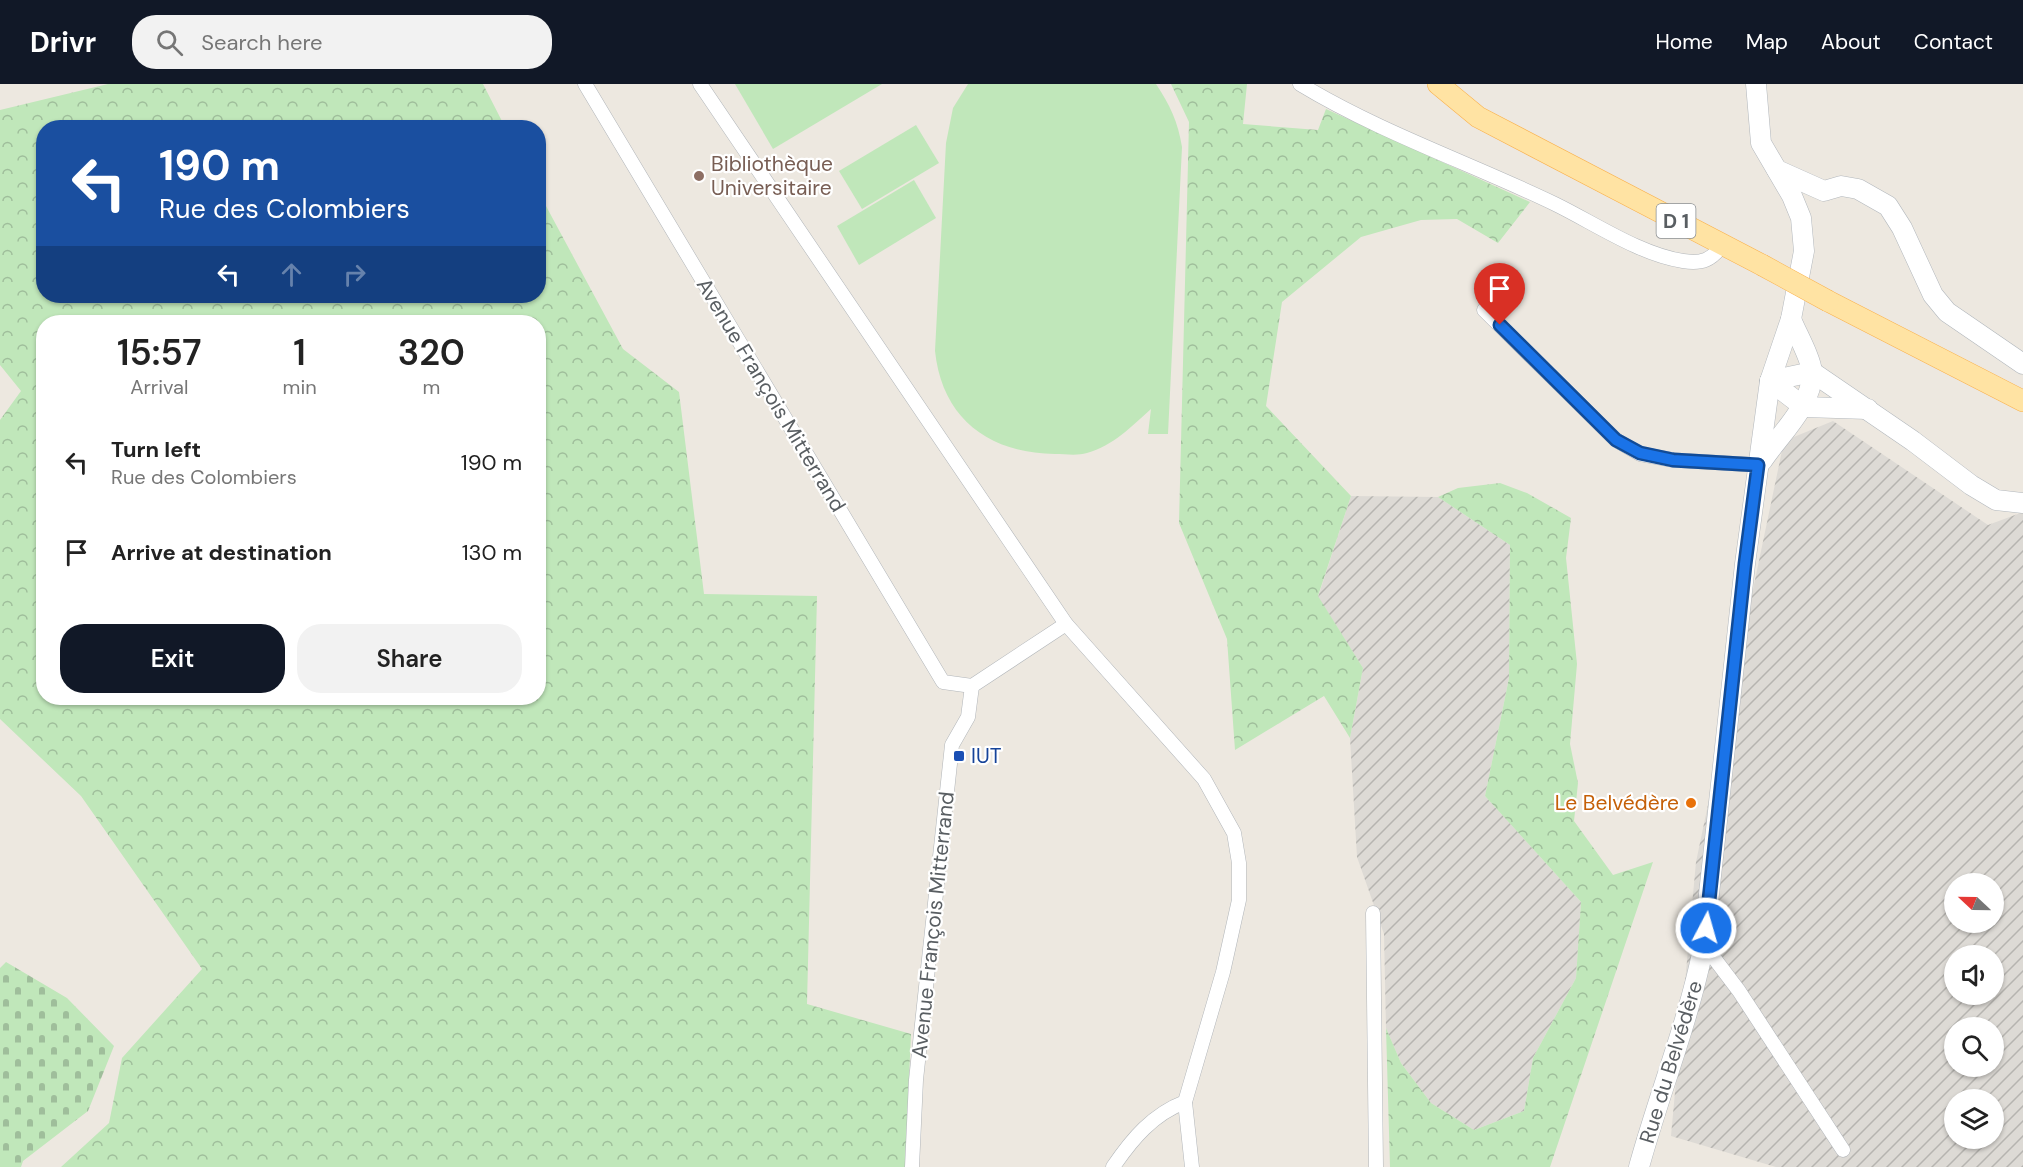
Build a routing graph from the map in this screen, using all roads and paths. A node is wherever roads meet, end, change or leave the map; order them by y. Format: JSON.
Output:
{"nodes":[{"id":1,"x":585,"y":84,"type":"edge"},
{"id":2,"x":700,"y":84,"type":"edge"},
{"id":3,"x":1300,"y":84,"type":"edge"},
{"id":4,"x":1438,"y":84,"type":"edge"},
{"id":5,"x":1756,"y":84,"type":"edge"},
{"id":6,"x":1777,"y":170,"type":"junction"},
{"id":7,"x":1824,"y":190,"type":"junction"},
{"id":8,"x":1801,"y":218,"type":"junction"},
{"id":9,"x":1722,"y":245,"type":"junction"},
{"id":10,"x":1484,"y":310,"type":"dead end"},
{"id":11,"x":1791,"y":319,"type":"junction"},
{"id":12,"x":2023,"y":364,"type":"edge"},
{"id":13,"x":1812,"y":372,"type":"junction"},
{"id":14,"x":1770,"y":381,"type":"junction"},
{"id":15,"x":2023,"y":401,"type":"edge"},
{"id":16,"x":1804,"y":407,"type":"junction"},
{"id":17,"x":1868,"y":409,"type":"junction"},
{"id":18,"x":1758,"y":465,"type":"junction"},
{"id":19,"x":2023,"y":503,"type":"edge"},
{"id":20,"x":1066,"y":624,"type":"junction"},
{"id":21,"x":972,"y":687,"type":"junction"},
{"id":22,"x":1373,"y":913,"type":"dead end"},
{"id":23,"x":1703,"y":949,"type":"junction"},
{"id":24,"x":1185,"y":1102,"type":"junction"},
{"id":25,"x":1843,"y":1150,"type":"dead end"},
{"id":26,"x":912,"y":1167,"type":"edge"},
{"id":27,"x":1113,"y":1167,"type":"edge"},
{"id":28,"x":1192,"y":1167,"type":"edge"},
{"id":29,"x":1377,"y":1167,"type":"edge"},
{"id":30,"x":1639,"y":1167,"type":"edge"}],
"edges":[{"from":1,"to":21,"type":"street","name":"Avenue François Mitterrand"},
{"from":2,"to":20,"type":"street"},
{"from":3,"to":9,"type":"street"},
{"from":4,"to":9,"type":"main road","number":"D 1"},
{"from":5,"to":6,"type":"main road","name":"Rue du Belvédère"},
{"from":6,"to":7,"type":"main road"},
{"from":6,"to":8,"type":"main road","name":"Rue du Belvédère"},
{"from":7,"to":8,"type":"main road"},
{"from":7,"to":12,"type":"main road"},
{"from":8,"to":11,"type":"main road","name":"Rue du Belvédère"},
{"from":9,"to":15,"type":"main road","number":"D 1","bridge":true},
{"from":10,"to":18,"type":"street"},
{"from":11,"to":13,"type":"main road"},
{"from":11,"to":14,"type":"main road","name":"Rue du Belvédère"},
{"from":13,"to":14,"type":"main road"},
{"from":13,"to":16,"type":"main road"},
{"from":13,"to":17,"type":"main road"},
{"from":14,"to":16,"type":"main road"},
{"from":14,"to":18,"type":"main road","name":"Rue du Belvédère"},
{"from":16,"to":17,"type":"main road"},
{"from":16,"to":18,"type":"main road"},
{"from":17,"to":19,"type":"main road"},
{"from":18,"to":23,"type":"main road","name":"Rue du Belvédère"},
{"from":20,"to":21,"type":"street"},
{"from":20,"to":24,"type":"street"},
{"from":21,"to":26,"type":"street","name":"Avenue François Mitterrand"},
{"from":22,"to":29,"type":"street"},
{"from":23,"to":25,"type":"street"},
{"from":23,"to":30,"type":"main road","name":"Rue du Belvédère"},
{"from":24,"to":27,"type":"street"},
{"from":24,"to":28,"type":"street"}]}
